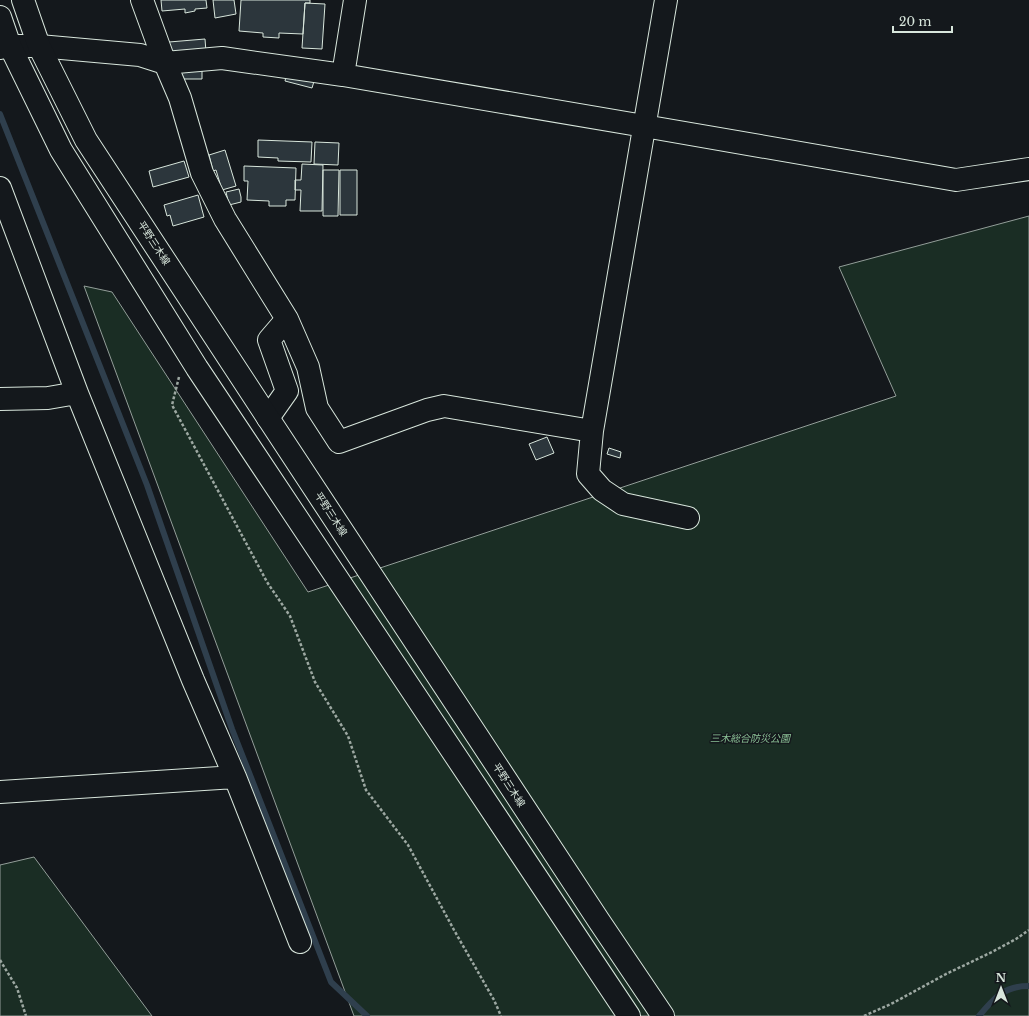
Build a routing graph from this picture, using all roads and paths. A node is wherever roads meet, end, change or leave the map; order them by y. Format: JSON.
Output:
{"nodes":[{"id":1,"x":23,"y":0,"type":"edge"},
{"id":2,"x":142,"y":0,"type":"edge"},
{"id":3,"x":355,"y":0,"type":"edge"},
{"id":4,"x":666,"y":0,"type":"edge"},
{"id":5,"x":0,"y":17,"type":"edge"},
{"id":6,"x":39,"y":46,"type":"junction"},
{"id":7,"x":5,"y":47,"type":"edge"},
{"id":8,"x":165,"y":63,"type":"junction"},
{"id":9,"x":343,"y":75,"type":"junction"},
{"id":10,"x":644,"y":126,"type":"junction"},
{"id":11,"x":1029,"y":169,"type":"edge"},
{"id":12,"x":0,"y":188,"type":"edge"},
{"id":13,"x":287,"y":319,"type":"junction"},
{"id":14,"x":197,"y":368,"type":"junction"},
{"id":15,"x":77,"y":393,"type":"junction"},
{"id":16,"x":0,"y":399,"type":"edge"},
{"id":17,"x":268,"y":418,"type":"junction"},
{"id":18,"x":592,"y":431,"type":"junction"},
{"id":19,"x":688,"y":518,"type":"dead end"},
{"id":20,"x":235,"y":776,"type":"junction"},
{"id":21,"x":0,"y":792,"type":"edge"},
{"id":22,"x":1029,"y":930,"type":"edge"},
{"id":23,"x":300,"y":942,"type":"dead end"},
{"id":24,"x":0,"y":960,"type":"edge"},
{"id":25,"x":26,"y":1016,"type":"edge"},
{"id":26,"x":501,"y":1016,"type":"edge"},
{"id":27,"x":629,"y":1016,"type":"edge"},
{"id":28,"x":663,"y":1016,"type":"edge"},
{"id":29,"x":864,"y":1016,"type":"edge"}],
"edges":[{"from":1,"to":6,"type":"street","name":"平野三木線"},
{"from":2,"to":8,"type":"street"},
{"from":3,"to":9,"type":"street"},
{"from":4,"to":10,"type":"street"},
{"from":5,"to":7,"type":"street"},
{"from":6,"to":7,"type":"street"},
{"from":6,"to":8,"type":"street"},
{"from":6,"to":17,"type":"street","name":"平野三木線"},
{"from":7,"to":14,"type":"street"},
{"from":8,"to":9,"type":"street"},
{"from":8,"to":13,"type":"street"},
{"from":9,"to":10,"type":"street"},
{"from":10,"to":11,"type":"street"},
{"from":10,"to":18,"type":"street"},
{"from":12,"to":15,"type":"street"},
{"from":13,"to":17,"type":"street"},
{"from":13,"to":18,"type":"street"},
{"from":14,"to":26,"type":"path"},
{"from":14,"to":27,"type":"street"},
{"from":15,"to":16,"type":"street"},
{"from":15,"to":20,"type":"street"},
{"from":17,"to":28,"type":"street","name":"平野三木線"},
{"from":18,"to":19,"type":"street"},
{"from":20,"to":21,"type":"street"},
{"from":20,"to":23,"type":"street"},
{"from":22,"to":29,"type":"path"},
{"from":24,"to":25,"type":"path"}]}
